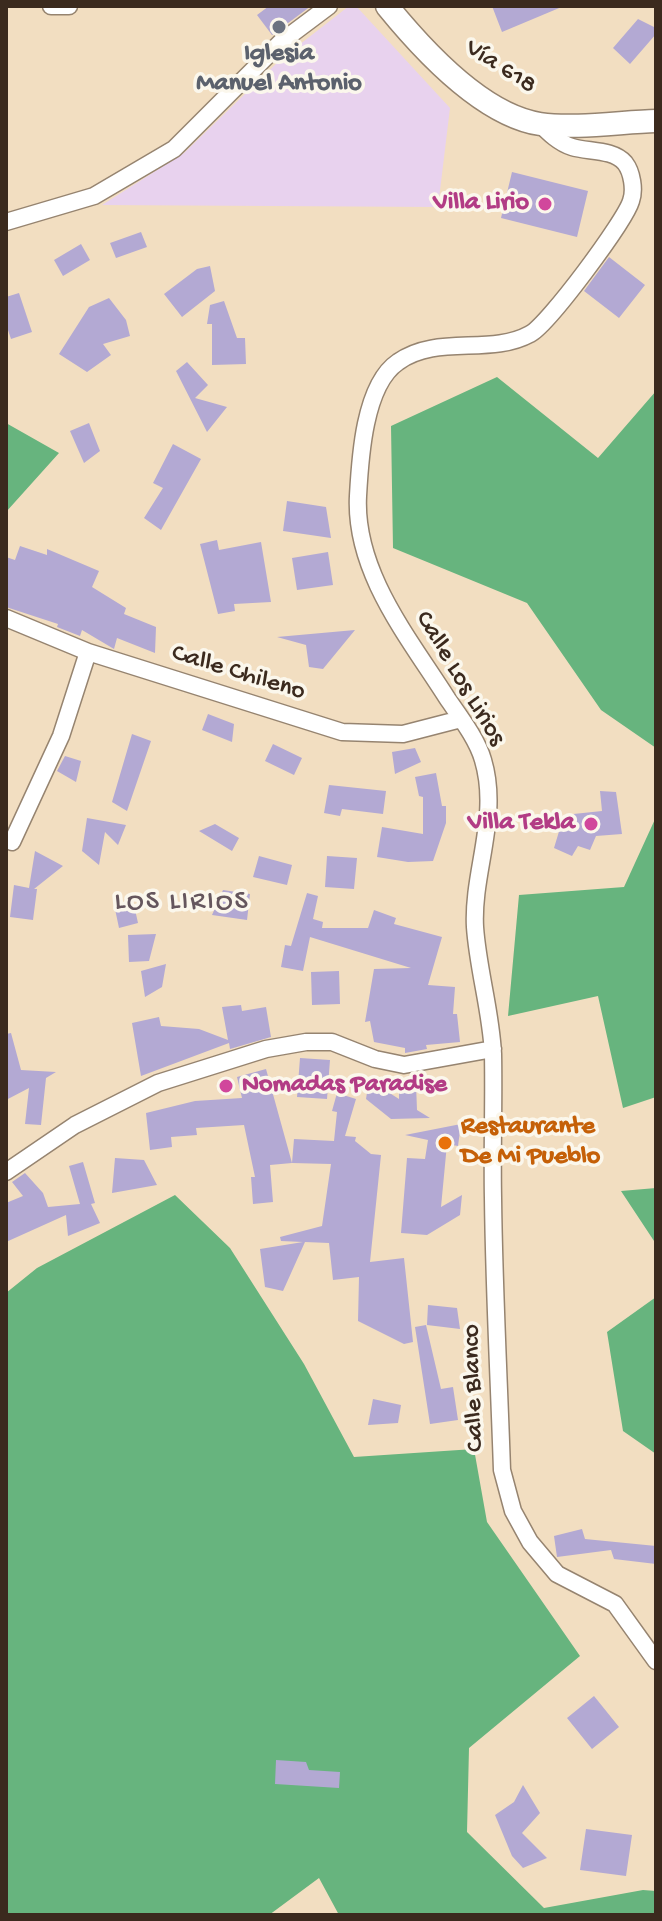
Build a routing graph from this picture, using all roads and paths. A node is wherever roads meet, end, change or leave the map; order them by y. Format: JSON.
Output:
{"nodes":[{"id":1,"x":51,"y":6,"type":"edge"},
{"id":2,"x":69,"y":6,"type":"edge"},
{"id":3,"x":329,"y":6,"type":"edge"},
{"id":4,"x":387,"y":6,"type":"edge"},
{"id":5,"x":656,"y":121,"type":"edge"},
{"id":6,"x":540,"y":124,"type":"junction"},
{"id":7,"x":6,"y":222,"type":"edge"},
{"id":8,"x":6,"y":618,"type":"edge"},
{"id":9,"x":88,"y":652,"type":"junction"},
{"id":10,"x":461,"y":719,"type":"junction"},
{"id":11,"x":12,"y":842,"type":"dead end"},
{"id":12,"x":493,"y":1049,"type":"junction"},
{"id":13,"x":6,"y":1172,"type":"edge"},
{"id":14,"x":656,"y":1661,"type":"edge"}],
"edges":[{"from":1,"to":2,"type":"street"},
{"from":3,"to":7,"type":"street"},
{"from":4,"to":6,"type":"street","name":"Vía 618"},
{"from":5,"to":6,"type":"street","name":"Vía 618"},
{"from":6,"to":10,"type":"street","name":"Calle Los Lirios"},
{"from":8,"to":9,"type":"street","name":"Calle Chileno"},
{"from":9,"to":10,"type":"street","name":"Calle Chileno"},
{"from":9,"to":11,"type":"street"},
{"from":10,"to":12,"type":"street","name":"Calle Los Lirios"},
{"from":12,"to":13,"type":"street"},
{"from":12,"to":14,"type":"street","name":"Calle Blanco"}]}
